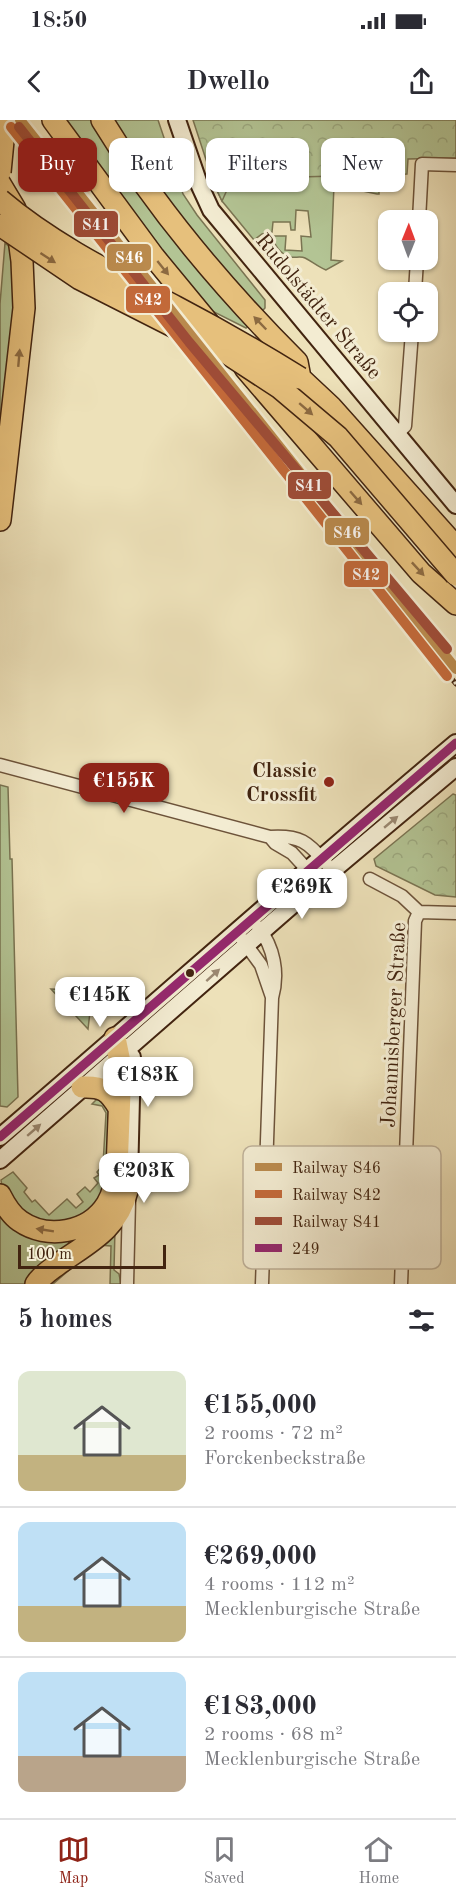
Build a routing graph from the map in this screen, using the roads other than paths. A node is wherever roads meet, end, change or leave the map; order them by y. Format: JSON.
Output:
{"nodes":[{"id":1,"x":5,"y":120,"type":"edge"},
{"id":2,"x":53,"y":120,"type":"edge"},
{"id":3,"x":102,"y":120,"type":"edge"},
{"id":4,"x":177,"y":120,"type":"edge"},
{"id":5,"x":456,"y":165,"type":"edge"},
{"id":6,"x":0,"y":172,"type":"edge"},
{"id":7,"x":0,"y":184,"type":"edge"},
{"id":8,"x":0,"y":200,"type":"edge"},
{"id":9,"x":420,"y":210,"type":"edge"},
{"id":10,"x":0,"y":225,"type":"edge"},
{"id":11,"x":411,"y":342,"type":"edge"},
{"id":12,"x":300,"y":378,"type":"junction"},
{"id":13,"x":397,"y":434,"type":"junction"},
{"id":14,"x":456,"y":505,"type":"edge"},
{"id":15,"x":0,"y":520,"type":"edge"},
{"id":16,"x":456,"y":547,"type":"edge"},
{"id":17,"x":456,"y":575,"type":"edge"},
{"id":18,"x":456,"y":604,"type":"edge"},
{"id":19,"x":456,"y":743,"type":"edge"},
{"id":20,"x":441,"y":756,"type":"junction"},
{"id":21,"x":0,"y":765,"type":"edge"},
{"id":22,"x":455,"y":769,"type":"edge"},
{"id":23,"x":270,"y":837,"type":"junction"},
{"id":24,"x":321,"y":857,"type":"junction"},
{"id":25,"x":333,"y":870,"type":"junction"},
{"id":26,"x":313,"y":876,"type":"junction"},
{"id":27,"x":370,"y":879,"type":"dead end"},
{"id":28,"x":419,"y":912,"type":"junction"},
{"id":29,"x":456,"y":913,"type":"edge"},
{"id":30,"x":256,"y":926,"type":"junction"},
{"id":31,"x":241,"y":939,"type":"junction"},
{"id":32,"x":272,"y":999,"type":"junction"},
{"id":33,"x":120,"y":1048,"type":"junction"},
{"id":34,"x":82,"y":1088,"type":"junction"},
{"id":35,"x":119,"y":1108,"type":"junction"},
{"id":36,"x":0,"y":1137,"type":"edge"},
{"id":37,"x":267,"y":1146,"type":"edge"},
{"id":38,"x":406,"y":1146,"type":"edge"},
{"id":39,"x":0,"y":1160,"type":"edge"},
{"id":40,"x":129,"y":1179,"type":"junction"},
{"id":41,"x":0,"y":1196,"type":"edge"},
{"id":42,"x":263,"y":1269,"type":"edge"},
{"id":43,"x":402,"y":1269,"type":"edge"},
{"id":44,"x":36,"y":1284,"type":"edge"},
{"id":45,"x":127,"y":1284,"type":"edge"},
{"id":46,"x":262,"y":1284,"type":"edge"},
{"id":47,"x":401,"y":1284,"type":"edge"}],
"edges":[{"from":1,"to":6,"type":"highway","bridge":true},
{"from":2,"to":18,"type":"highway","one_way":true},
{"from":12,"to":3,"type":"highway","one_way":true},
{"from":4,"to":13,"type":"main road","name":"Rudolstädter Straße"},
{"from":5,"to":9,"type":"street"},
{"from":15,"to":7,"type":"highway","one_way":true},
{"from":8,"to":12,"type":"highway","bridge":true},
{"from":10,"to":17,"type":"highway","one_way":true,"bridge":true},
{"from":11,"to":13,"type":"street"},
{"from":12,"to":16,"type":"highway"},
{"from":13,"to":14,"type":"main road","name":"Rudolstädter Straße"},
{"from":19,"to":20,"type":"main road"},
{"from":20,"to":22,"type":"street"},
{"from":20,"to":24,"type":"main road"},
{"from":21,"to":23,"type":"street"},
{"from":25,"to":22,"type":"main road","one_way":true},
{"from":23,"to":24,"type":"street"},
{"from":23,"to":26,"type":"street"},
{"from":24,"to":25,"type":"street"},
{"from":24,"to":26,"type":"main road"},
{"from":25,"to":26,"type":"main road"},
{"from":26,"to":30,"type":"main road"},
{"from":27,"to":28,"type":"street"},
{"from":28,"to":29,"type":"street"},
{"from":28,"to":38,"type":"street","name":"Johannisberger Straße"},
{"from":30,"to":31,"type":"main road"},
{"from":30,"to":32,"type":"street"},
{"from":31,"to":32,"type":"street"},
{"from":31,"to":33,"type":"main road"},
{"from":32,"to":37,"type":"street"},
{"from":33,"to":34,"type":"main road"},
{"from":33,"to":35,"type":"highway"},
{"from":33,"to":36,"type":"main road"},
{"from":33,"to":40,"type":"main road"},
{"from":34,"to":35,"type":"highway"},
{"from":39,"to":34,"type":"main road","one_way":true},
{"from":35,"to":41,"type":"highway","one_way":true},
{"from":40,"to":44,"type":"highway"},
{"from":40,"to":45,"type":"street"},
{"from":42,"to":46,"type":"street"},
{"from":43,"to":47,"type":"street","name":"Johannisberger Straße"}]}
